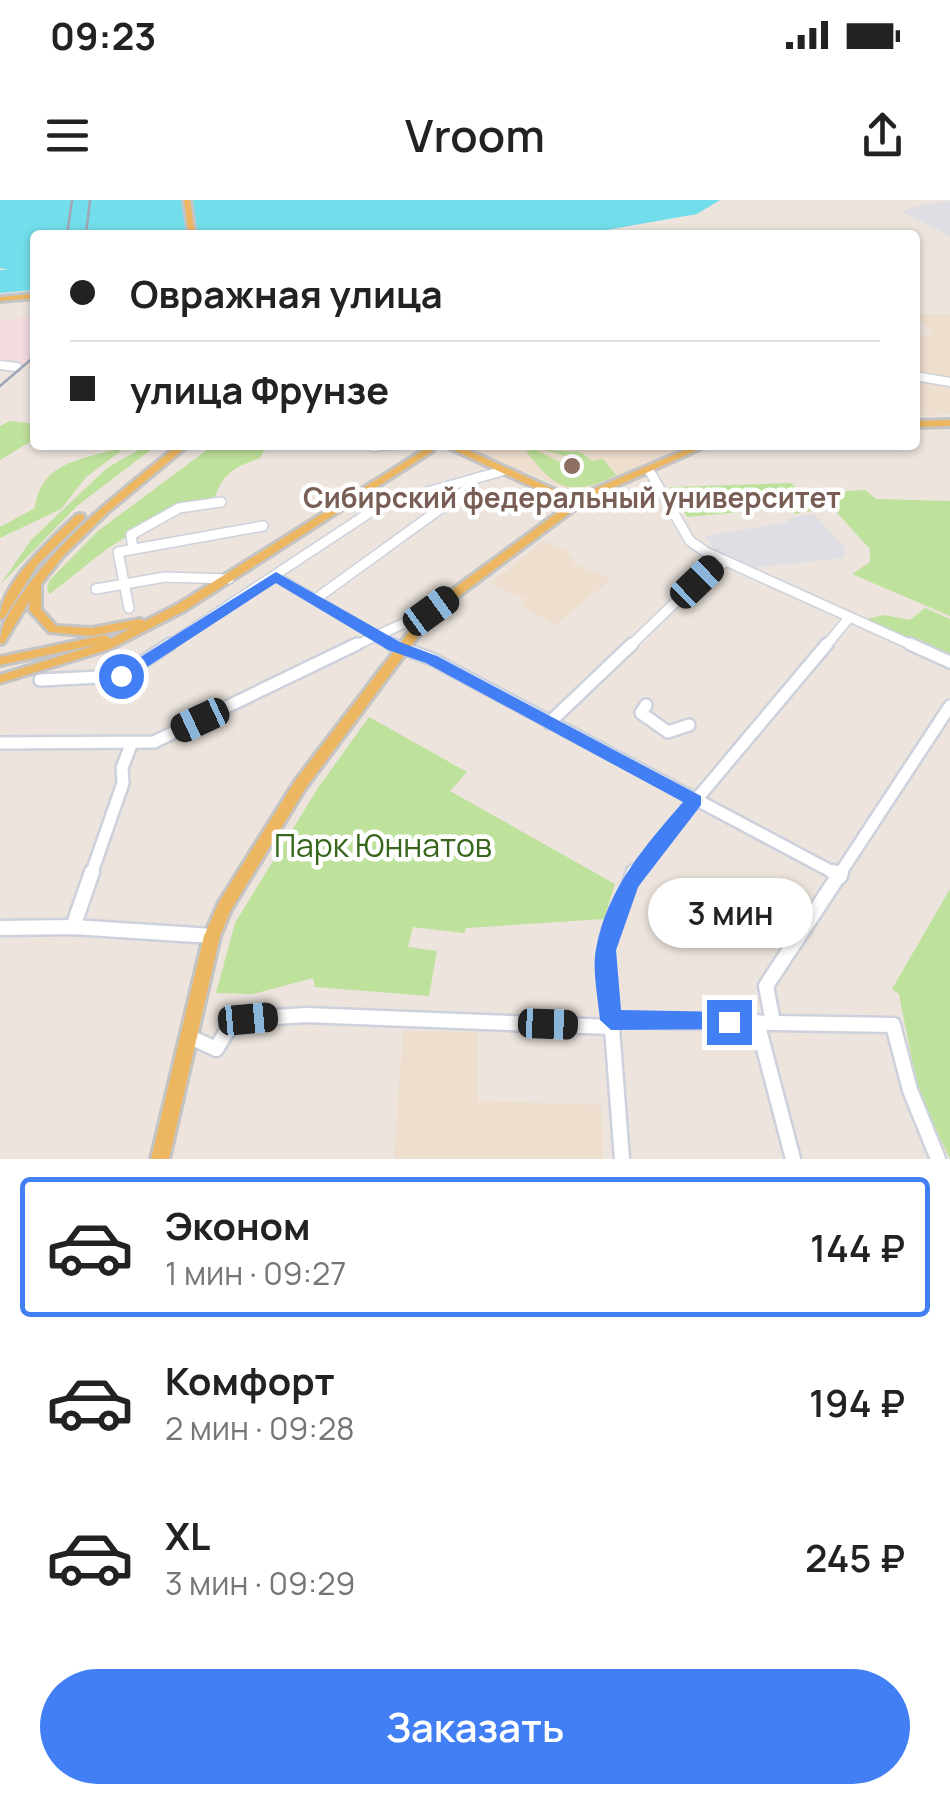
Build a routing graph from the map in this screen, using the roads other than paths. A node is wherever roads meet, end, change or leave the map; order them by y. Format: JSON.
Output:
{"nodes":[{"id":1,"x":179,"y":200,"type":"edge"},
{"id":2,"x":187,"y":200,"type":"edge"},
{"id":3,"x":183,"y":230,"type":"edge"},
{"id":4,"x":191,"y":230,"type":"edge"},
{"id":5,"x":30,"y":295,"type":"edge"},
{"id":6,"x":0,"y":298,"type":"edge"},
{"id":7,"x":0,"y":364,"type":"edge"},
{"id":8,"x":17,"y":367,"type":"dead end"},
{"id":9,"x":920,"y":377,"type":"edge"},
{"id":10,"x":949,"y":380,"type":"edge"},
{"id":11,"x":950,"y":423,"type":"edge"},
{"id":12,"x":920,"y":424,"type":"edge"},
{"id":13,"x":166,"y":450,"type":"edge"},
{"id":14,"x":178,"y":450,"type":"edge"},
{"id":15,"x":423,"y":450,"type":"edge"},
{"id":16,"x":455,"y":450,"type":"edge"},
{"id":17,"x":693,"y":450,"type":"edge"},
{"id":18,"x":680,"y":456,"type":"junction"},
{"id":19,"x":502,"y":471,"type":"junction"},
{"id":20,"x":650,"y":472,"type":"junction"},
{"id":21,"x":477,"y":481,"type":"junction"},
{"id":22,"x":221,"y":502,"type":"dead end"},
{"id":23,"x":575,"y":503,"type":"junction"},
{"id":24,"x":263,"y":526,"type":"dead end"},
{"id":25,"x":133,"y":549,"type":"junction"},
{"id":26,"x":724,"y":563,"type":"junction"},
{"id":27,"x":41,"y":572,"type":"junction"},
{"id":28,"x":276,"y":577,"type":"junction"},
{"id":29,"x":229,"y":579,"type":"junction"},
{"id":30,"x":124,"y":584,"type":"junction"},
{"id":31,"x":96,"y":589,"type":"dead end"},
{"id":32,"x":318,"y":598,"type":"junction"},
{"id":33,"x":129,"y":608,"type":"dead end"},
{"id":34,"x":431,"y":611,"type":"junction"},
{"id":35,"x":0,"y":615,"type":"edge"},
{"id":36,"x":157,"y":620,"type":"junction"},
{"id":37,"x":848,"y":620,"type":"junction"},
{"id":38,"x":378,"y":636,"type":"junction"},
{"id":39,"x":0,"y":640,"type":"edge"},
{"id":40,"x":402,"y":649,"type":"junction"},
{"id":41,"x":0,"y":661,"type":"edge"},
{"id":42,"x":950,"y":662,"type":"edge"},
{"id":43,"x":0,"y":679,"type":"edge"},
{"id":44,"x":40,"y":680,"type":"dead end"},
{"id":45,"x":646,"y":705,"type":"dead end"},
{"id":46,"x":950,"y":706,"type":"edge"},
{"id":47,"x":549,"y":723,"type":"junction"},
{"id":48,"x":688,"y":725,"type":"dead end"},
{"id":49,"x":0,"y":743,"type":"edge"},
{"id":50,"x":131,"y":745,"type":"junction"},
{"id":51,"x":695,"y":800,"type":"junction"},
{"id":52,"x":840,"y":876,"type":"junction"},
{"id":53,"x":73,"y":927,"type":"junction"},
{"id":54,"x":0,"y":928,"type":"edge"},
{"id":55,"x":212,"y":936,"type":"junction"},
{"id":56,"x":765,"y":1022,"type":"junction"},
{"id":57,"x":611,"y":1023,"type":"junction"},
{"id":58,"x":188,"y":1036,"type":"junction"},
{"id":59,"x":160,"y":1159,"type":"edge"},
{"id":60,"x":622,"y":1159,"type":"edge"},
{"id":61,"x":792,"y":1159,"type":"edge"},
{"id":62,"x":938,"y":1159,"type":"edge"}],
"edges":[{"from":1,"to":3,"type":"main road"},
{"from":2,"to":4,"type":"main road"},
{"from":5,"to":6,"type":"main road"},
{"from":7,"to":8,"type":"street"},
{"from":9,"to":10,"type":"street"},
{"from":11,"to":12,"type":"main road"},
{"from":13,"to":35,"type":"main road"},
{"from":14,"to":27,"type":"main road"},
{"from":15,"to":29,"type":"main road"},
{"from":16,"to":19,"type":"main road"},
{"from":17,"to":18,"type":"main road"},
{"from":18,"to":20,"type":"main road"},
{"from":18,"to":23,"type":"main road"},
{"from":19,"to":21,"type":"street"},
{"from":19,"to":23,"type":"main road"},
{"from":20,"to":23,"type":"main road"},
{"from":20,"to":26,"type":"street"},
{"from":21,"to":28,"type":"street"},
{"from":21,"to":32,"type":"street"},
{"from":22,"to":25,"type":"street"},
{"from":23,"to":34,"type":"main road"},
{"from":24,"to":25,"type":"street"},
{"from":25,"to":30,"type":"street"},
{"from":26,"to":37,"type":"street"},
{"from":26,"to":47,"type":"street"},
{"from":27,"to":36,"type":"main road"},
{"from":27,"to":39,"type":"main road"},
{"from":28,"to":32,"type":"street"},
{"from":28,"to":44,"type":"street"},
{"from":29,"to":30,"type":"street"},
{"from":29,"to":36,"type":"main road"},
{"from":30,"to":31,"type":"street"},
{"from":30,"to":33,"type":"street"},
{"from":32,"to":38,"type":"street"},
{"from":34,"to":38,"type":"street"},
{"from":34,"to":40,"type":"main road"},
{"from":36,"to":41,"type":"main road"},
{"from":36,"to":43,"type":"main road"},
{"from":37,"to":42,"type":"street"},
{"from":37,"to":51,"type":"street"},
{"from":38,"to":40,"type":"street"},
{"from":38,"to":50,"type":"street"},
{"from":40,"to":47,"type":"street"},
{"from":40,"to":55,"type":"main road"},
{"from":45,"to":48,"type":"street"},
{"from":46,"to":52,"type":"street"},
{"from":47,"to":51,"type":"street"},
{"from":49,"to":50,"type":"street"},
{"from":50,"to":53,"type":"street"},
{"from":51,"to":52,"type":"street"},
{"from":51,"to":57,"type":"street"},
{"from":52,"to":56,"type":"street"},
{"from":53,"to":54,"type":"street"},
{"from":53,"to":55,"type":"street"},
{"from":55,"to":58,"type":"main road"},
{"from":56,"to":57,"type":"street"},
{"from":56,"to":61,"type":"street"},
{"from":56,"to":62,"type":"street"},
{"from":57,"to":58,"type":"street"},
{"from":57,"to":60,"type":"street"},
{"from":58,"to":59,"type":"main road"}]}
